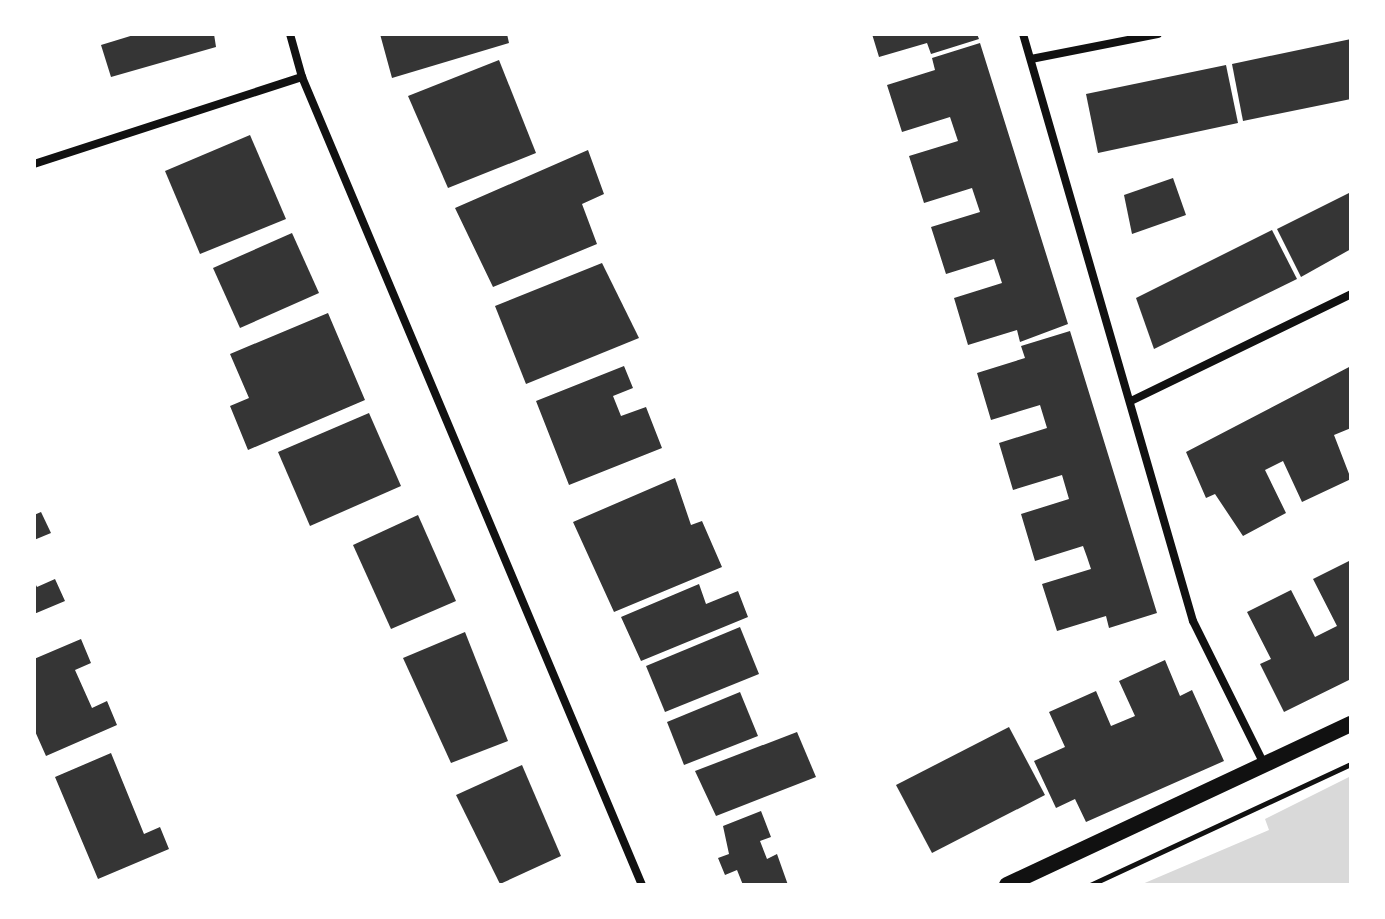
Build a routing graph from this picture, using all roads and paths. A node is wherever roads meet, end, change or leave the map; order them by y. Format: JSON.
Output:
{"nodes":[{"id":1,"x":290,"y":34,"type":"edge"},
{"id":2,"x":1023,"y":34,"type":"edge"},
{"id":3,"x":1158,"y":34,"type":"edge"},
{"id":4,"x":1031,"y":59,"type":"junction"},
{"id":5,"x":302,"y":77,"type":"junction"},
{"id":6,"x":34,"y":164,"type":"edge"},
{"id":7,"x":1351,"y":294,"type":"edge"},
{"id":8,"x":1133,"y":400,"type":"junction"},
{"id":9,"x":1351,"y":724,"type":"edge"},
{"id":10,"x":1351,"y":764,"type":"edge"},
{"id":11,"x":1264,"y":765,"type":"junction"},
{"id":12,"x":642,"y":885,"type":"edge"},
{"id":13,"x":1007,"y":885,"type":"edge"},
{"id":14,"x":1090,"y":885,"type":"edge"}],
"edges":[{"from":1,"to":5,"type":"street"},
{"from":2,"to":4,"type":"street"},
{"from":3,"to":4,"type":"street"},
{"from":4,"to":8,"type":"street"},
{"from":5,"to":6,"type":"street"},
{"from":5,"to":12,"type":"street"},
{"from":7,"to":8,"type":"street"},
{"from":8,"to":11,"type":"street"},
{"from":9,"to":11,"type":"main road"},
{"from":10,"to":14,"type":"path"},
{"from":11,"to":13,"type":"main road"}]}
